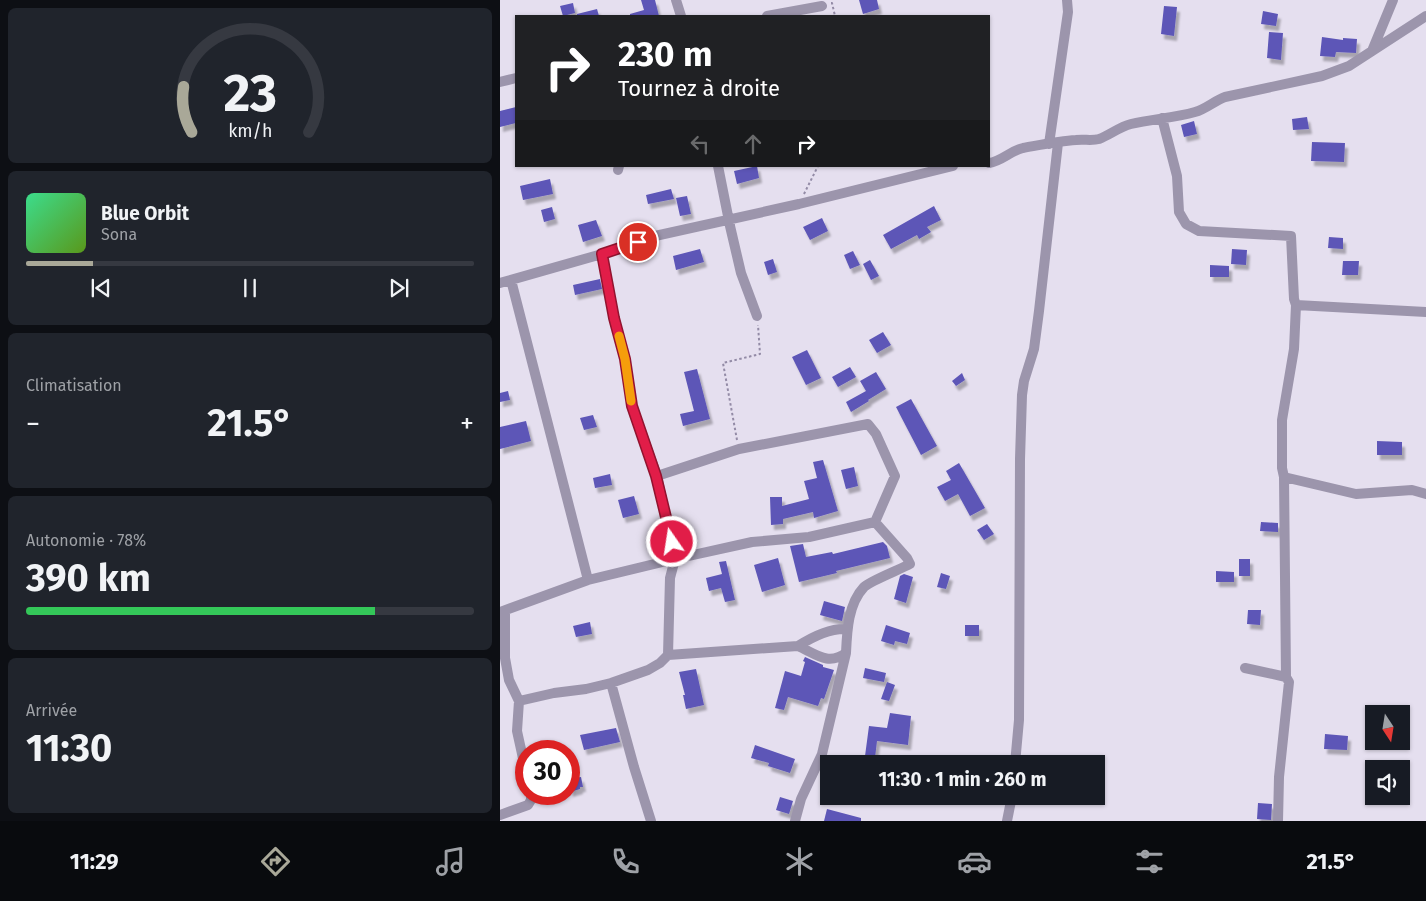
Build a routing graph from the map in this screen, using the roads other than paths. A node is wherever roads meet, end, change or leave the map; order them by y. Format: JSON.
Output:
{"nodes":[{"id":1,"x":676,"y":0,"type":"edge"},
{"id":2,"x":1067,"y":0,"type":"edge"},
{"id":3,"x":1393,"y":0,"type":"edge"},
{"id":4,"x":822,"y":6,"type":"dead end"},
{"id":5,"x":681,"y":15,"type":"edge"},
{"id":6,"x":772,"y":15,"type":"edge"},
{"id":7,"x":1426,"y":16,"type":"edge"},
{"id":8,"x":1372,"y":51,"type":"junction"},
{"id":9,"x":515,"y":78,"type":"edge"},
{"id":10,"x":500,"y":82,"type":"edge"},
{"id":11,"x":1162,"y":118,"type":"junction"},
{"id":12,"x":1054,"y":144,"type":"junction"},
{"id":13,"x":990,"y":163,"type":"edge"},
{"id":14,"x":718,"y":167,"type":"edge"},
{"id":15,"x":949,"y":167,"type":"edge"},
{"id":16,"x":729,"y":220,"type":"junction"},
{"id":17,"x":602,"y":254,"type":"junction"},
{"id":18,"x":511,"y":280,"type":"junction"},
{"id":19,"x":500,"y":283,"type":"edge"},
{"id":20,"x":1296,"y":305,"type":"junction"},
{"id":21,"x":1426,"y":312,"type":"edge"},
{"id":22,"x":758,"y":316,"type":"road end"},
{"id":23,"x":656,"y":476,"type":"junction"},
{"id":24,"x":1284,"y":477,"type":"junction"},
{"id":25,"x":1426,"y":494,"type":"edge"},
{"id":26,"x":876,"y":522,"type":"junction"},
{"id":27,"x":675,"y":559,"type":"junction"},
{"id":28,"x":588,"y":580,"type":"junction"},
{"id":29,"x":502,"y":612,"type":"edge"},
{"id":30,"x":847,"y":629,"type":"junction"},
{"id":31,"x":798,"y":646,"type":"junction"},
{"id":32,"x":846,"y":653,"type":"junction"},
{"id":33,"x":668,"y":654,"type":"junction"},
{"id":34,"x":1245,"y":668,"type":"dead end"},
{"id":35,"x":1286,"y":677,"type":"junction"},
{"id":36,"x":611,"y":683,"type":"junction"},
{"id":37,"x":519,"y":702,"type":"junction"},
{"id":38,"x":519,"y":740,"type":"edge"},
{"id":39,"x":1016,"y":755,"type":"edge"},
{"id":40,"x":528,"y":805,"type":"edge"},
{"id":41,"x":1010,"y":805,"type":"edge"},
{"id":42,"x":500,"y":815,"type":"edge"},
{"id":43,"x":651,"y":821,"type":"edge"},
{"id":44,"x":795,"y":821,"type":"edge"},
{"id":45,"x":1007,"y":821,"type":"edge"},
{"id":46,"x":1278,"y":821,"type":"edge"}],
"edges":[{"from":1,"to":5,"type":"street"},
{"from":2,"to":12,"type":"street"},
{"from":3,"to":8,"type":"street"},
{"from":4,"to":6,"type":"street"},
{"from":7,"to":8,"type":"street"},
{"from":8,"to":11,"type":"street"},
{"from":9,"to":10,"type":"street"},
{"from":11,"to":12,"type":"street"},
{"from":11,"to":20,"type":"street"},
{"from":12,"to":13,"type":"street"},
{"from":12,"to":39,"type":"street"},
{"from":14,"to":16,"type":"street"},
{"from":15,"to":16,"type":"street"},
{"from":16,"to":17,"type":"street"},
{"from":16,"to":22,"type":"street"},
{"from":17,"to":18,"type":"street"},
{"from":17,"to":23,"type":"street"},
{"from":18,"to":19,"type":"street"},
{"from":18,"to":28,"type":"street"},
{"from":20,"to":21,"type":"street"},
{"from":20,"to":24,"type":"street"},
{"from":23,"to":26,"type":"street"},
{"from":23,"to":27,"type":"street"},
{"from":24,"to":25,"type":"street"},
{"from":24,"to":35,"type":"street"},
{"from":26,"to":27,"type":"street"},
{"from":26,"to":30,"type":"street"},
{"from":27,"to":28,"type":"street"},
{"from":27,"to":33,"type":"street"},
{"from":28,"to":29,"type":"street"},
{"from":29,"to":37,"type":"street"},
{"from":30,"to":31,"type":"street"},
{"from":30,"to":32,"type":"street"},
{"from":31,"to":32,"type":"street"},
{"from":31,"to":33,"type":"street"},
{"from":32,"to":44,"type":"street"},
{"from":33,"to":36,"type":"street"},
{"from":34,"to":35,"type":"street"},
{"from":35,"to":46,"type":"street"},
{"from":36,"to":37,"type":"street"},
{"from":36,"to":43,"type":"street"},
{"from":37,"to":38,"type":"street"},
{"from":40,"to":42,"type":"street"},
{"from":41,"to":45,"type":"street"}]}
